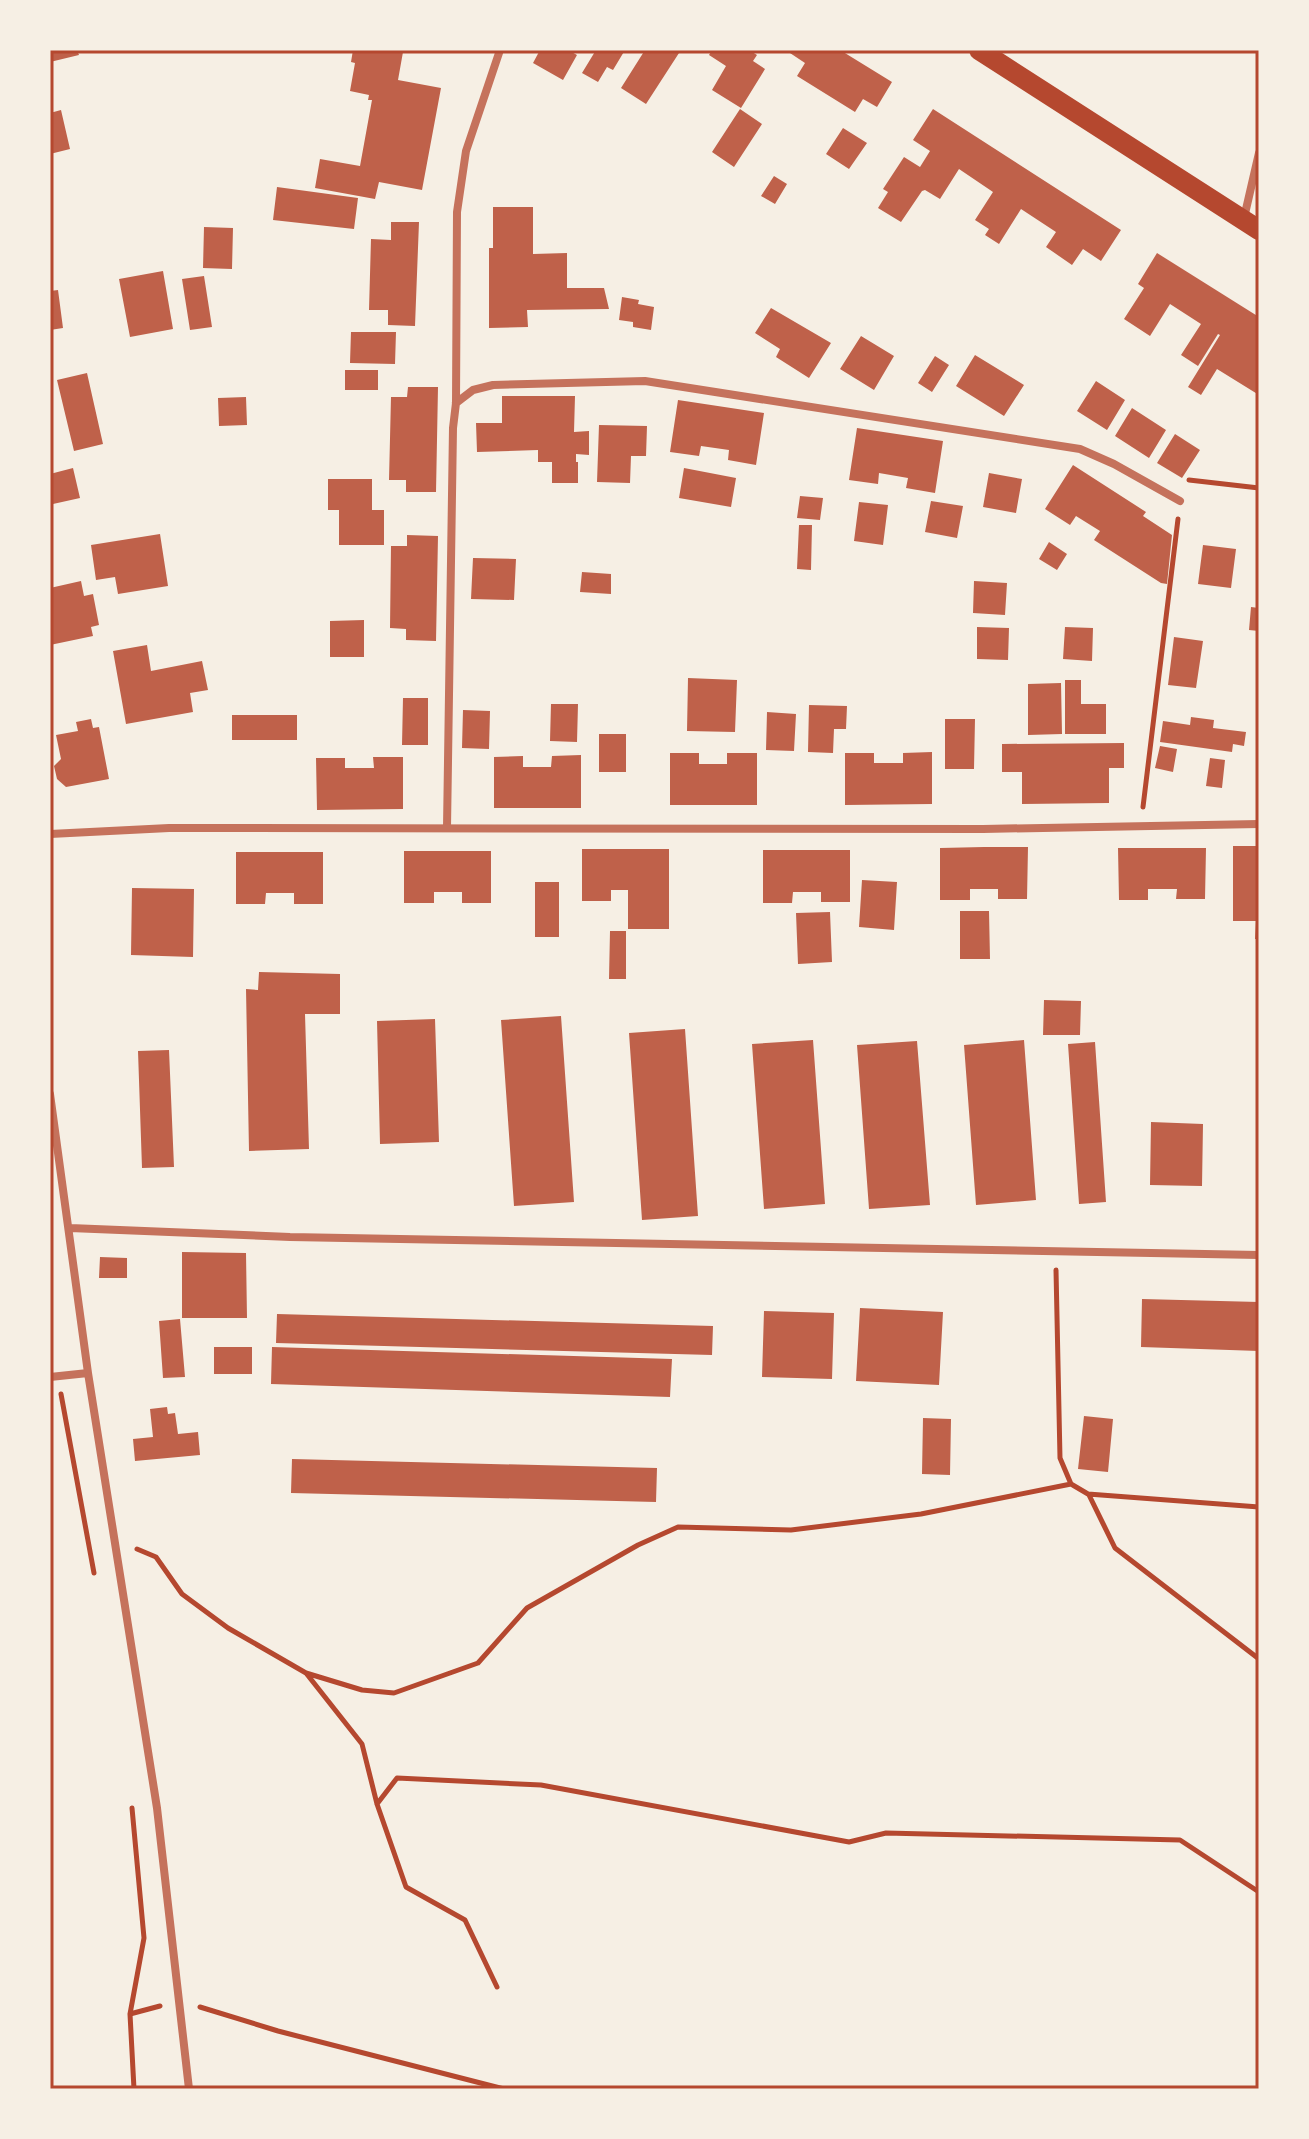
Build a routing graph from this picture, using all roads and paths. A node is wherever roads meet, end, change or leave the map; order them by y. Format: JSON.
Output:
{"nodes":[{"id":1,"x":500,"y":50,"type":"edge"},
{"id":2,"x":979,"y":50,"type":"edge"},
{"id":3,"x":1259,"y":153,"type":"edge"},
{"id":4,"x":1251,"y":225,"type":"edge"},
{"id":5,"x":456,"y":403,"type":"junction"},
{"id":6,"x":1259,"y":488,"type":"edge"},
{"id":7,"x":1180,"y":501,"type":"junction"},
{"id":8,"x":1259,"y":824,"type":"edge"},
{"id":9,"x":1141,"y":826,"type":"junction"},
{"id":10,"x":447,"y":828,"type":"junction"},
{"id":11,"x":50,"y":834,"type":"edge"},
{"id":12,"x":50,"y":1094,"type":"edge"},
{"id":13,"x":70,"y":1228,"type":"junction"},
{"id":14,"x":1055,"y":1253,"type":"junction"},
{"id":15,"x":1259,"y":1255,"type":"edge"},
{"id":16,"x":88,"y":1373,"type":"junction"},
{"id":17,"x":54,"y":1377,"type":"edge"},
{"id":18,"x":1071,"y":1484,"type":"junction"},
{"id":19,"x":1088,"y":1494,"type":"junction"},
{"id":20,"x":1259,"y":1507,"type":"edge"},
{"id":21,"x":114,"y":1539,"type":"junction"},
{"id":22,"x":97,"y":1585,"type":"dead end"},
{"id":23,"x":1259,"y":1659,"type":"edge"},
{"id":24,"x":306,"y":1673,"type":"junction"},
{"id":25,"x":131,"y":1798,"type":"dead end"},
{"id":26,"x":377,"y":1804,"type":"junction"},
{"id":27,"x":1259,"y":1892,"type":"edge"},
{"id":28,"x":497,"y":1987,"type":"dead end"},
{"id":29,"x":218,"y":2012,"type":"dead end"},
{"id":30,"x":134,"y":2089,"type":"edge"},
{"id":31,"x":189,"y":2089,"type":"edge"},
{"id":32,"x":504,"y":2089,"type":"edge"}],
"edges":[{"from":1,"to":5,"type":"street"},
{"from":2,"to":4,"type":"main road"},
{"from":3,"to":4,"type":"street"},
{"from":5,"to":7,"type":"street"},
{"from":5,"to":10,"type":"street"},
{"from":6,"to":7,"type":"path"},
{"from":7,"to":9,"type":"path"},
{"from":8,"to":9,"type":"street"},
{"from":9,"to":10,"type":"street"},
{"from":10,"to":11,"type":"street"},
{"from":12,"to":13,"type":"street"},
{"from":13,"to":14,"type":"street"},
{"from":13,"to":16,"type":"street"},
{"from":14,"to":15,"type":"street"},
{"from":14,"to":18,"type":"path"},
{"from":16,"to":17,"type":"street"},
{"from":16,"to":21,"type":"street"},
{"from":17,"to":22,"type":"path"},
{"from":18,"to":19,"type":"path"},
{"from":18,"to":24,"type":"path"},
{"from":19,"to":20,"type":"path"},
{"from":19,"to":23,"type":"path"},
{"from":21,"to":24,"type":"path"},
{"from":21,"to":31,"type":"street"},
{"from":24,"to":26,"type":"path"},
{"from":25,"to":30,"type":"path"},
{"from":26,"to":27,"type":"path"},
{"from":26,"to":28,"type":"path"},
{"from":29,"to":32,"type":"path"}]}
